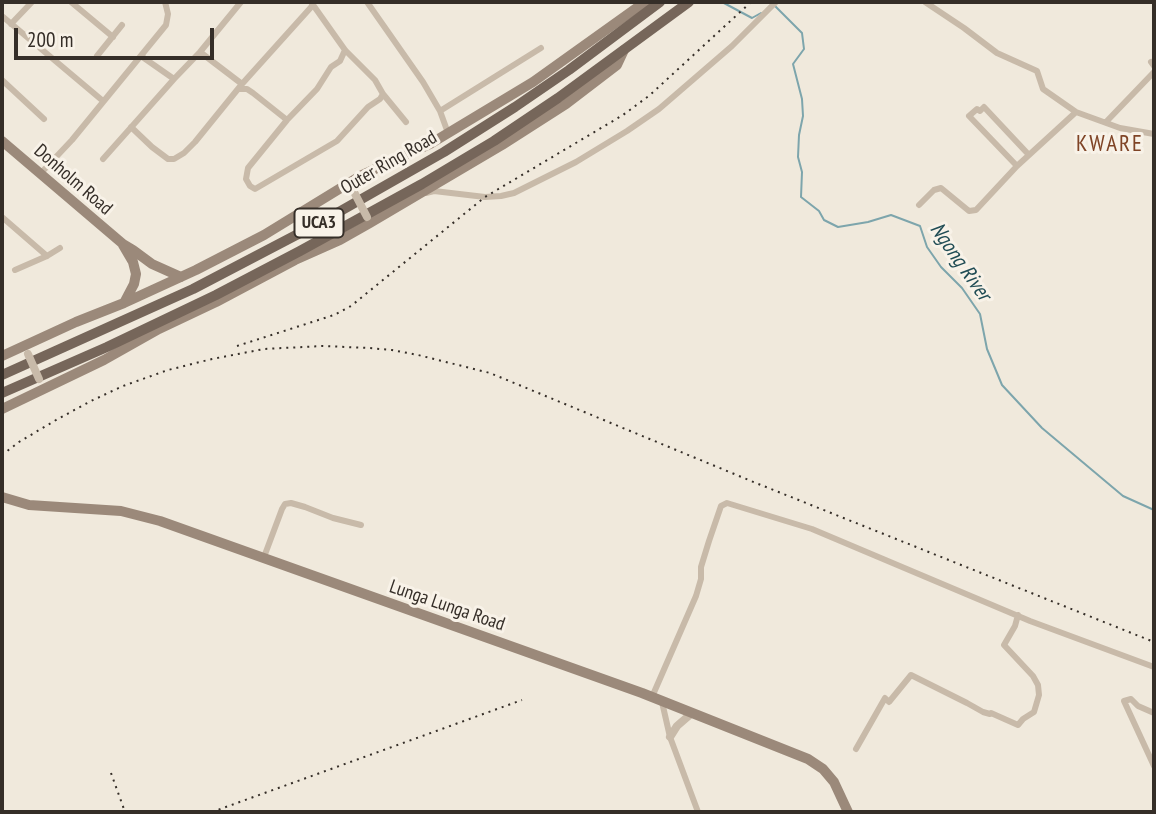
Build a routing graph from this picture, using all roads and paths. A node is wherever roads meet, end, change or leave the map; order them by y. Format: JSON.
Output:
{"nodes":[{"id":1,"x":32,"y":2,"type":"edge"},
{"id":2,"x":71,"y":2,"type":"edge"},
{"id":3,"x":165,"y":2,"type":"edge"},
{"id":4,"x":241,"y":2,"type":"edge"},
{"id":5,"x":367,"y":2,"type":"edge"},
{"id":6,"x":689,"y":2,"type":"edge"},
{"id":7,"x":776,"y":2,"type":"edge"},
{"id":8,"x":925,"y":2,"type":"edge"},
{"id":9,"x":653,"y":3,"type":"edge"},
{"id":10,"x":312,"y":4,"type":"edge"},
{"id":11,"x":635,"y":6,"type":"edge"},
{"id":12,"x":2,"y":16,"type":"edge"},
{"id":13,"x":11,"y":24,"type":"junction"},
{"id":14,"x":122,"y":25,"type":"dead end"},
{"id":15,"x":113,"y":37,"type":"junction"},
{"id":16,"x":541,"y":48,"type":"dead end"},
{"id":17,"x":345,"y":50,"type":"junction"},
{"id":18,"x":624,"y":50,"type":"junction"},
{"id":19,"x":200,"y":52,"type":"junction"},
{"id":20,"x":97,"y":56,"type":"dead end"},
{"id":21,"x":141,"y":56,"type":"junction"},
{"id":22,"x":1154,"y":72,"type":"edge"},
{"id":23,"x":174,"y":79,"type":"junction"},
{"id":24,"x":2,"y":80,"type":"edge"},
{"id":25,"x":240,"y":86,"type":"junction"},
{"id":26,"x":383,"y":94,"type":"junction"},
{"id":27,"x":103,"y":101,"type":"junction"},
{"id":28,"x":440,"y":111,"type":"junction"},
{"id":29,"x":1076,"y":112,"type":"junction"},
{"id":30,"x":44,"y":119,"type":"dead end"},
{"id":31,"x":287,"y":120,"type":"junction"},
{"id":32,"x":405,"y":122,"type":"dead end"},
{"id":33,"x":1106,"y":122,"type":"junction"},
{"id":34,"x":131,"y":127,"type":"junction"},
{"id":35,"x":448,"y":133,"type":"junction"},
{"id":36,"x":1154,"y":134,"type":"edge"},
{"id":37,"x":2,"y":141,"type":"edge"},
{"id":38,"x":1029,"y":155,"type":"junction"},
{"id":39,"x":103,"y":159,"type":"dead end"},
{"id":40,"x":1017,"y":166,"type":"junction"},
{"id":41,"x":40,"y":174,"type":"junction"},
{"id":42,"x":351,"y":187,"type":"junction"},
{"id":43,"x":418,"y":195,"type":"junction"},
{"id":44,"x":919,"y":205,"type":"dead end"},
{"id":45,"x":2,"y":217,"type":"edge"},
{"id":46,"x":369,"y":220,"type":"junction"},
{"id":47,"x":123,"y":244,"type":"junction"},
{"id":48,"x":60,"y":248,"type":"dead end"},
{"id":49,"x":47,"y":256,"type":"junction"},
{"id":50,"x":15,"y":270,"type":"dead end"},
{"id":51,"x":181,"y":277,"type":"junction"},
{"id":52,"x":124,"y":303,"type":"junction"},
{"id":53,"x":26,"y":351,"type":"junction"},
{"id":54,"x":2,"y":356,"type":"edge"},
{"id":55,"x":2,"y":375,"type":"edge"},
{"id":56,"x":41,"y":383,"type":"junction"},
{"id":57,"x":2,"y":393,"type":"edge"},
{"id":58,"x":2,"y":408,"type":"edge"},
{"id":59,"x":2,"y":497,"type":"edge"},
{"id":60,"x":361,"y":525,"type":"dead end"},
{"id":61,"x":264,"y":557,"type":"junction"},
{"id":62,"x":1017,"y":615,"type":"junction"},
{"id":63,"x":1154,"y":667,"type":"edge"},
{"id":64,"x":657,"y":699,"type":"junction"},
{"id":65,"x":692,"y":713,"type":"junction"},
{"id":66,"x":1154,"y":713,"type":"edge"},
{"id":67,"x":670,"y":737,"type":"junction"},
{"id":68,"x":856,"y":749,"type":"dead end"},
{"id":69,"x":1154,"y":766,"type":"edge"},
{"id":70,"x":698,"y":812,"type":"edge"},
{"id":71,"x":848,"y":812,"type":"edge"}],
"edges":[{"from":1,"to":13,"type":"street"},
{"from":2,"to":15,"type":"street"},
{"from":3,"to":21,"type":"street"},
{"from":4,"to":19,"type":"street"},
{"from":5,"to":28,"type":"street"},
{"from":6,"to":18,"type":"main road","name":"Outer Ring Road","number":"UCA3"},
{"from":7,"to":43,"type":"street"},
{"from":8,"to":29,"type":"street"},
{"from":9,"to":11,"type":"main road","number":"UCA3"},
{"from":9,"to":55,"type":"main road","name":"Outer Ring Road","number":"UCA3"},
{"from":10,"to":17,"type":"street"},
{"from":10,"to":25,"type":"street"},
{"from":11,"to":35,"type":"main road","number":"UCA3"},
{"from":12,"to":13,"type":"street"},
{"from":13,"to":27,"type":"street"},
{"from":14,"to":15,"type":"street"},
{"from":15,"to":20,"type":"street"},
{"from":16,"to":28,"type":"street"},
{"from":17,"to":26,"type":"street"},
{"from":17,"to":31,"type":"street"},
{"from":18,"to":43,"type":"main road","name":"Outer Ring Road","number":"UCA3"},
{"from":18,"to":57,"type":"main road","name":"Outer Ring Road","number":"UCA3"},
{"from":19,"to":23,"type":"street"},
{"from":19,"to":25,"type":"street"},
{"from":21,"to":23,"type":"street"},
{"from":21,"to":27,"type":"street"},
{"from":22,"to":33,"type":"street"},
{"from":23,"to":34,"type":"street"},
{"from":24,"to":30,"type":"street"},
{"from":25,"to":31,"type":"street"},
{"from":25,"to":34,"type":"street"},
{"from":26,"to":31,"type":"street"},
{"from":26,"to":32,"type":"street"},
{"from":27,"to":41,"type":"street"},
{"from":28,"to":35,"type":"street"},
{"from":29,"to":33,"type":"street"},
{"from":29,"to":38,"type":"street"},
{"from":33,"to":36,"type":"street"},
{"from":34,"to":39,"type":"street"},
{"from":35,"to":42,"type":"main road","number":"UCA3"},
{"from":37,"to":41,"type":"main road","name":"Donholm Road"},
{"from":38,"to":40,"type":"street"},
{"from":38,"to":40,"type":"street"},
{"from":40,"to":44,"type":"street"},
{"from":41,"to":47,"type":"main road","name":"Donholm Road"},
{"from":42,"to":46,"type":"street","bridge":true},
{"from":42,"to":51,"type":"main road","number":"UCA3"},
{"from":43,"to":46,"type":"main road","name":"Outer Ring Road","number":"UCA3"},
{"from":45,"to":49,"type":"street"},
{"from":46,"to":56,"type":"main road","name":"Outer Ring Road","number":"UCA3"},
{"from":47,"to":51,"type":"main road","name":"Donholm Road"},
{"from":47,"to":52,"type":"main road"},
{"from":48,"to":49,"type":"street"},
{"from":49,"to":50,"type":"street"},
{"from":51,"to":52,"type":"main road","number":"UCA3"},
{"from":52,"to":53,"type":"main road","number":"UCA3"},
{"from":53,"to":54,"type":"main road","number":"UCA3"},
{"from":53,"to":56,"type":"street","bridge":true},
{"from":56,"to":58,"type":"main road","name":"Outer Ring Road","number":"UCA3"},
{"from":59,"to":61,"type":"main road","name":"Lunga Lunga Road"},
{"from":60,"to":61,"type":"street"},
{"from":61,"to":64,"type":"main road","name":"Lunga Lunga Road"},
{"from":62,"to":63,"type":"street"},
{"from":62,"to":64,"type":"street"},
{"from":62,"to":68,"type":"street"},
{"from":64,"to":65,"type":"main road","name":"Lunga Lunga Road"},
{"from":64,"to":67,"type":"street"},
{"from":65,"to":67,"type":"street"},
{"from":65,"to":71,"type":"main road","name":"Lunga Lunga Road"},
{"from":66,"to":69,"type":"street"},
{"from":67,"to":70,"type":"street"}]}
